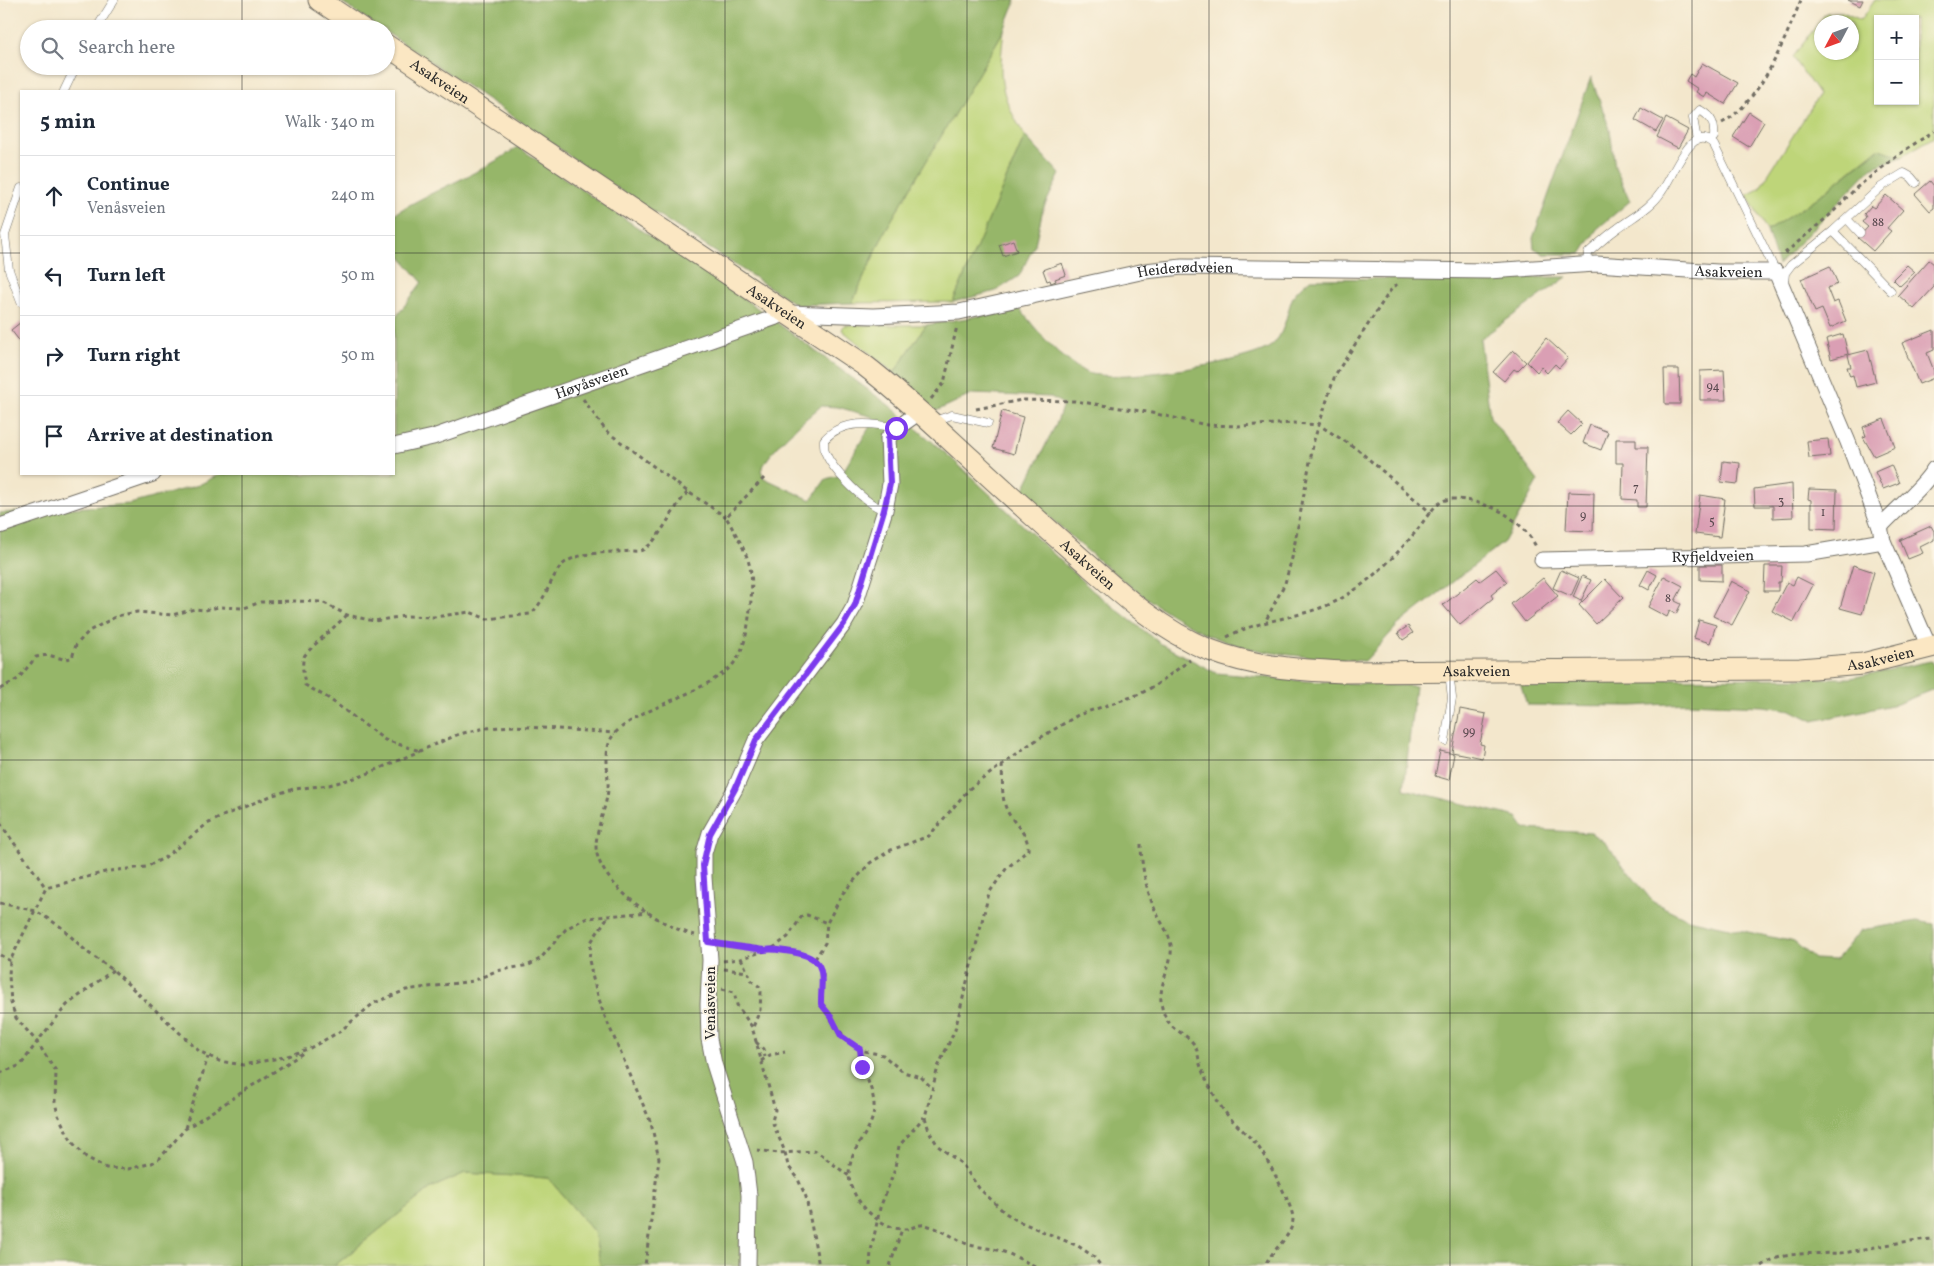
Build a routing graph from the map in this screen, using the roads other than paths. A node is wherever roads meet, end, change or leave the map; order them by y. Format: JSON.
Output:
{"nodes":[{"id":1,"x":114,"y":0,"type":"edge"},
{"id":2,"x":319,"y":0,"type":"edge"},
{"id":3,"x":102,"y":20,"type":"edge"},
{"id":4,"x":349,"y":20,"type":"edge"},
{"id":5,"x":395,"y":51,"type":"edge"},
{"id":6,"x":72,"y":75,"type":"edge"},
{"id":7,"x":64,"y":90,"type":"edge"},
{"id":8,"x":1697,"y":140,"type":"junction"},
{"id":9,"x":1710,"y":141,"type":"junction"},
{"id":10,"x":1916,"y":183,"type":"dead end"},
{"id":11,"x":20,"y":191,"type":"edge"},
{"id":12,"x":1847,"y":219,"type":"junction"},
{"id":13,"x":1833,"y":231,"type":"junction"},
{"id":14,"x":1860,"y":233,"type":"dead end"},
{"id":15,"x":1586,"y":264,"type":"junction"},
{"id":16,"x":1774,"y":269,"type":"junction"},
{"id":17,"x":1784,"y":288,"type":"junction"},
{"id":18,"x":1891,"y":291,"type":"dead end"},
{"id":19,"x":20,"y":299,"type":"edge"},
{"id":20,"x":788,"y":313,"type":"junction"},
{"id":21,"x":935,"y":416,"type":"junction"},
{"id":22,"x":988,"y":423,"type":"dead end"},
{"id":23,"x":896,"y":428,"type":"junction"},
{"id":24,"x":395,"y":446,"type":"edge"},
{"id":25,"x":1934,"y":469,"type":"edge"},
{"id":26,"x":150,"y":475,"type":"edge"},
{"id":27,"x":884,"y":510,"type":"junction"},
{"id":28,"x":0,"y":526,"type":"edge"},
{"id":29,"x":1882,"y":534,"type":"junction"},
{"id":30,"x":1542,"y":560,"type":"road end"},
{"id":31,"x":1931,"y":646,"type":"edge"},
{"id":32,"x":1448,"y":670,"type":"junction"},
{"id":33,"x":1445,"y":740,"type":"dead end"},
{"id":34,"x":748,"y":1266,"type":"edge"}],
"edges":[{"from":1,"to":3,"type":"lane"},
{"from":2,"to":4,"type":"main road"},
{"from":5,"to":20,"type":"main road","name":"Asakveien"},
{"from":6,"to":7,"type":"lane"},
{"from":8,"to":9,"type":"lane"},
{"from":8,"to":9,"type":"lane"},
{"from":8,"to":15,"type":"lane"},
{"from":9,"to":16,"type":"lane"},
{"from":10,"to":12,"type":"lane"},
{"from":11,"to":19,"type":"lane"},
{"from":12,"to":13,"type":"lane"},
{"from":12,"to":14,"type":"lane"},
{"from":13,"to":17,"type":"lane"},
{"from":13,"to":18,"type":"lane"},
{"from":15,"to":16,"type":"street","name":"Asakveien"},
{"from":15,"to":20,"type":"street","name":"Heiderødveien"},
{"from":16,"to":17,"type":"street","name":"Asakveien"},
{"from":17,"to":29,"type":"street","name":"Asakveien"},
{"from":20,"to":21,"type":"main road","name":"Asakveien"},
{"from":20,"to":24,"type":"street","name":"Høyåsveien"},
{"from":21,"to":22,"type":"lane"},
{"from":21,"to":23,"type":"street"},
{"from":21,"to":32,"type":"main road","name":"Asakveien"},
{"from":23,"to":27,"type":"street","name":"Venåsveien"},
{"from":23,"to":27,"type":"lane"},
{"from":25,"to":29,"type":"street"},
{"from":26,"to":28,"type":"street"},
{"from":27,"to":34,"type":"street","name":"Venåsveien"},
{"from":29,"to":30,"type":"street","name":"Ryfjeldveien"},
{"from":29,"to":31,"type":"street","name":"Asakveien"},
{"from":31,"to":32,"type":"main road","name":"Asakveien"},
{"from":32,"to":33,"type":"lane"}]}
